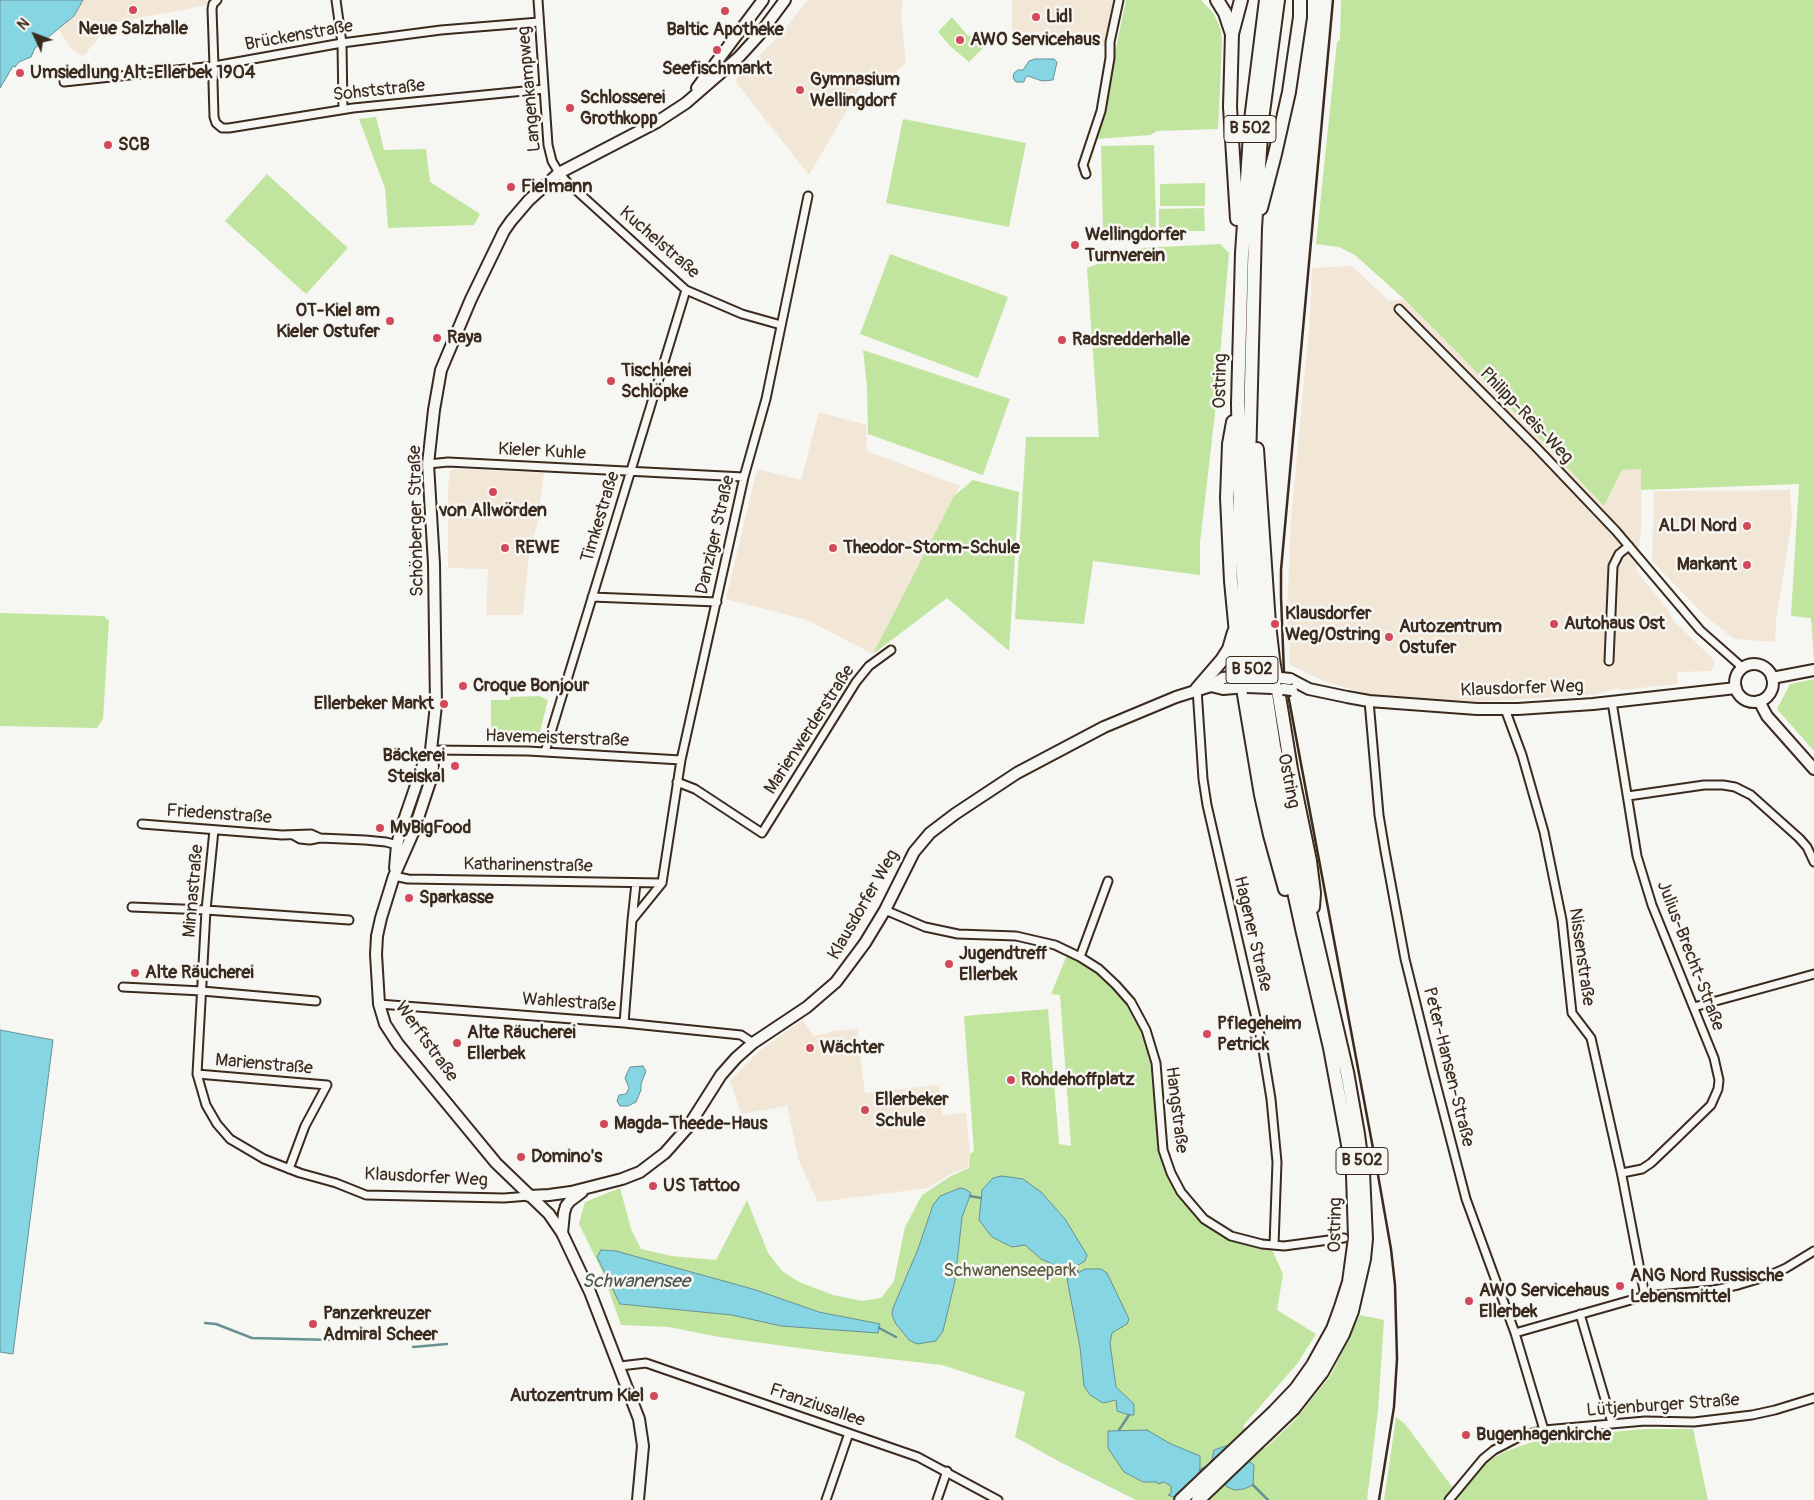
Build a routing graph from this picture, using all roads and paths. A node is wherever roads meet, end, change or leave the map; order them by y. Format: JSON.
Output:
{"nodes":[{"id":1,"x":216,"y":0,"type":"edge"},
{"id":2,"x":336,"y":0,"type":"edge"},
{"id":3,"x":538,"y":0,"type":"edge"},
{"id":4,"x":763,"y":0,"type":"edge"},
{"id":5,"x":785,"y":0,"type":"edge"},
{"id":6,"x":1119,"y":0,"type":"edge"},
{"id":7,"x":1217,"y":0,"type":"edge"},
{"id":8,"x":1240,"y":0,"type":"edge"},
{"id":9,"x":1300,"y":0,"type":"edge"},
{"id":10,"x":1271,"y":4,"type":"edge"},
{"id":11,"x":540,"y":22,"type":"junction"},
{"id":12,"x":1232,"y":34,"type":"junction"},
{"id":13,"x":342,"y":43,"type":"junction"},
{"id":14,"x":214,"y":66,"type":"junction"},
{"id":15,"x":64,"y":82,"type":"dead end"},
{"id":16,"x":544,"y":89,"type":"junction"},
{"id":17,"x":686,"y":102,"type":"junction"},
{"id":18,"x":343,"y":109,"type":"junction"},
{"id":19,"x":559,"y":173,"type":"junction"},
{"id":20,"x":1086,"y":174,"type":"dead end"},
{"id":21,"x":808,"y":196,"type":"dead end"},
{"id":22,"x":1255,"y":228,"type":"junction"},
{"id":23,"x":1242,"y":253,"type":"junction"},
{"id":24,"x":686,"y":290,"type":"junction"},
{"id":25,"x":1399,"y":309,"type":"dead end"},
{"id":26,"x":781,"y":326,"type":"junction"},
{"id":27,"x":1244,"y":404,"type":"junction"},
{"id":28,"x":428,"y":464,"type":"junction"},
{"id":29,"x":630,"y":472,"type":"junction"},
{"id":30,"x":744,"y":477,"type":"junction"},
{"id":31,"x":1629,"y":546,"type":"junction"},
{"id":32,"x":592,"y":597,"type":"junction"},
{"id":33,"x":717,"y":602,"type":"junction"},
{"id":34,"x":1236,"y":627,"type":"junction"},
{"id":35,"x":891,"y":650,"type":"dead end"},
{"id":36,"x":1609,"y":661,"type":"dead end"},
{"id":37,"x":1743,"y":668,"type":"junction"},
{"id":38,"x":1814,"y":670,"type":"edge"},
{"id":39,"x":1772,"y":678,"type":"junction"},
{"id":40,"x":1244,"y":681,"type":"junction"},
{"id":41,"x":1280,"y":683,"type":"junction"},
{"id":42,"x":1736,"y":688,"type":"junction"},
{"id":43,"x":1197,"y":689,"type":"junction"},
{"id":44,"x":1369,"y":701,"type":"junction"},
{"id":45,"x":1759,"y":701,"type":"junction"},
{"id":46,"x":1612,"y":702,"type":"junction"},
{"id":47,"x":1506,"y":709,"type":"junction"},
{"id":48,"x":432,"y":750,"type":"junction"},
{"id":49,"x":545,"y":752,"type":"junction"},
{"id":50,"x":681,"y":760,"type":"junction"},
{"id":51,"x":1814,"y":769,"type":"edge"},
{"id":52,"x":677,"y":782,"type":"junction"},
{"id":53,"x":1628,"y":796,"type":"junction"},
{"id":54,"x":142,"y":824,"type":"dead end"},
{"id":55,"x":214,"y":830,"type":"junction"},
{"id":56,"x":397,"y":845,"type":"junction"},
{"id":57,"x":1814,"y":862,"type":"edge"},
{"id":58,"x":394,"y":876,"type":"junction"},
{"id":59,"x":1108,"y":881,"type":"dead end"},
{"id":60,"x":636,"y":883,"type":"junction"},
{"id":61,"x":662,"y":883,"type":"junction"},
{"id":62,"x":132,"y":907,"type":"dead end"},
{"id":63,"x":206,"y":910,"type":"junction"},
{"id":64,"x":885,"y":910,"type":"junction"},
{"id":65,"x":349,"y":920,"type":"dead end"},
{"id":66,"x":632,"y":920,"type":"junction"},
{"id":67,"x":1312,"y":921,"type":"junction"},
{"id":68,"x":1303,"y":933,"type":"junction"},
{"id":69,"x":1080,"y":956,"type":"junction"},
{"id":70,"x":1814,"y":974,"type":"edge"},
{"id":71,"x":123,"y":987,"type":"dead end"},
{"id":72,"x":202,"y":991,"type":"junction"},
{"id":73,"x":316,"y":1001,"type":"dead end"},
{"id":74,"x":379,"y":1004,"type":"junction"},
{"id":75,"x":1694,"y":1007,"type":"junction"},
{"id":76,"x":624,"y":1023,"type":"junction"},
{"id":77,"x":753,"y":1043,"type":"junction"},
{"id":78,"x":197,"y":1074,"type":"junction"},
{"id":79,"x":289,"y":1169,"type":"junction"},
{"id":80,"x":1622,"y":1173,"type":"junction"},
{"id":81,"x":585,"y":1190,"type":"junction"},
{"id":82,"x":529,"y":1196,"type":"junction"},
{"id":83,"x":562,"y":1233,"type":"junction"},
{"id":84,"x":1344,"y":1238,"type":"dead end"},
{"id":85,"x":1274,"y":1245,"type":"junction"},
{"id":86,"x":1814,"y":1251,"type":"edge"},
{"id":87,"x":1645,"y":1296,"type":"junction"},
{"id":88,"x":1580,"y":1314,"type":"junction"},
{"id":89,"x":1515,"y":1333,"type":"junction"},
{"id":90,"x":620,"y":1366,"type":"junction"},
{"id":91,"x":1814,"y":1398,"type":"edge"},
{"id":92,"x":1612,"y":1423,"type":"junction"},
{"id":93,"x":1544,"y":1430,"type":"junction"},
{"id":94,"x":850,"y":1434,"type":"junction"},
{"id":95,"x":1256,"y":1438,"type":"junction"},
{"id":96,"x":947,"y":1471,"type":"junction"},
{"id":97,"x":638,"y":1500,"type":"edge"},
{"id":98,"x":826,"y":1500,"type":"edge"},
{"id":99,"x":937,"y":1500,"type":"edge"},
{"id":100,"x":998,"y":1500,"type":"edge"},
{"id":101,"x":1181,"y":1500,"type":"edge"},
{"id":102,"x":1198,"y":1500,"type":"edge"},
{"id":103,"x":1449,"y":1500,"type":"edge"}],
"edges":[{"from":1,"to":14,"type":"street"},
{"from":2,"to":13,"type":"street"},
{"from":3,"to":11,"type":"street","name":"Langenkampweg"},
{"from":4,"to":17,"type":"main road","name":"Schönberger Straße"},
{"from":5,"to":17,"type":"main road","name":"Schönberger Straße"},
{"from":6,"to":20,"type":"street"},
{"from":7,"to":12,"type":"highway"},
{"from":8,"to":12,"type":"highway"},
{"from":9,"to":22,"type":"highway"},
{"from":10,"to":22,"type":"highway","name":"Ostring","number":"B 502"},
{"from":10,"to":23,"type":"highway","name":"Ostring","number":"B 502"},
{"from":11,"to":13,"type":"street","name":"Brückenstraße"},
{"from":11,"to":16,"type":"street","name":"Langenkampweg"},
{"from":12,"to":23,"type":"highway"},
{"from":13,"to":14,"type":"street","name":"Brückenstraße"},
{"from":13,"to":18,"type":"street"},
{"from":14,"to":15,"type":"street","name":"Brückenstraße"},
{"from":14,"to":18,"type":"street","name":"Sohststraße"},
{"from":16,"to":18,"type":"street","name":"Sohststraße"},
{"from":16,"to":19,"type":"street","name":"Langenkampweg"},
{"from":17,"to":19,"type":"main road","name":"Schönberger Straße"},
{"from":19,"to":24,"type":"street","name":"Kuchelstraße"},
{"from":19,"to":28,"type":"main road","name":"Schönberger Straße"},
{"from":21,"to":26,"type":"street","name":"Danziger Straße"},
{"from":22,"to":27,"type":"highway","name":"Ostring","number":"B 502"},
{"from":23,"to":27,"type":"highway","name":"Ostring","number":"B 502"},
{"from":24,"to":26,"type":"street","name":"Kuchelstraße"},
{"from":24,"to":29,"type":"street","name":"Timkestraße"},
{"from":25,"to":31,"type":"street","name":"Philipp-Reis-Weg"},
{"from":26,"to":30,"type":"street","name":"Danziger Straße"},
{"from":27,"to":34,"type":"highway"},
{"from":27,"to":41,"type":"highway"},
{"from":27,"to":67,"type":"highway","name":"Ostring","number":"B 502"},
{"from":27,"to":68,"type":"highway","name":"Ostring","number":"B 502"},
{"from":28,"to":29,"type":"street","name":"Kieler Kuhle"},
{"from":28,"to":48,"type":"main road","name":"Schönberger Straße"},
{"from":29,"to":30,"type":"street","name":"Kieler Kuhle"},
{"from":29,"to":32,"type":"street","name":"Timkestraße"},
{"from":30,"to":33,"type":"street","name":"Danziger Straße"},
{"from":31,"to":36,"type":"street"},
{"from":31,"to":37,"type":"street","name":"Philipp-Reis-Weg"},
{"from":32,"to":33,"type":"street"},
{"from":32,"to":49,"type":"street","name":"Timkestraße"},
{"from":33,"to":50,"type":"street","name":"Danziger Straße"},
{"from":34,"to":40,"type":"highway"},
{"from":34,"to":43,"type":"highway"},
{"from":35,"to":52,"type":"street","name":"Marienwerderstraße"},
{"from":37,"to":39,"type":"main road"},
{"from":37,"to":42,"type":"main road"},
{"from":38,"to":39,"type":"main road"},
{"from":39,"to":45,"type":"main road"},
{"from":40,"to":41,"type":"main road","name":"Klausdorfer Weg","bridge":true},
{"from":40,"to":43,"type":"main road","name":"Klausdorfer Weg"},
{"from":40,"to":68,"type":"highway"},
{"from":41,"to":44,"type":"main road","name":"Klausdorfer Weg"},
{"from":41,"to":67,"type":"highway"},
{"from":42,"to":45,"type":"main road"},
{"from":42,"to":46,"type":"main road","name":"Klausdorfer Weg"},
{"from":43,"to":64,"type":"main road","name":"Klausdorfer Weg"},
{"from":43,"to":85,"type":"street","name":"Hagener Straße"},
{"from":44,"to":47,"type":"main road","name":"Klausdorfer Weg"},
{"from":44,"to":89,"type":"street","name":"Peter-Hansen-Straße"},
{"from":45,"to":51,"type":"main road"},
{"from":46,"to":47,"type":"main road","name":"Klausdorfer Weg"},
{"from":46,"to":53,"type":"street","name":"Julius-Brecht-Straße"},
{"from":47,"to":80,"type":"street","name":"Nissenstraße"},
{"from":48,"to":49,"type":"street","name":"Havemeisterstraße"},
{"from":48,"to":56,"type":"main road","name":"Schönberger Straße"},
{"from":48,"to":58,"type":"main road","name":"Schönberger Straße"},
{"from":49,"to":50,"type":"street","name":"Havemeisterstraße"},
{"from":50,"to":52,"type":"street","name":"Danziger Straße"},
{"from":52,"to":61,"type":"street","name":"Danziger Straße"},
{"from":53,"to":57,"type":"street"},
{"from":53,"to":75,"type":"street","name":"Julius-Brecht-Straße"},
{"from":54,"to":55,"type":"street","name":"Friedenstraße"},
{"from":55,"to":56,"type":"street","name":"Friedenstraße"},
{"from":55,"to":63,"type":"street","name":"Minnastraße"},
{"from":56,"to":58,"type":"main road","name":"Schönberger Straße"},
{"from":58,"to":60,"type":"street","name":"Katharinenstraße"},
{"from":58,"to":74,"type":"main road","name":"Schönberger Straße"},
{"from":59,"to":69,"type":"street"},
{"from":60,"to":61,"type":"street","name":"Katharinenstraße"},
{"from":60,"to":66,"type":"street"},
{"from":61,"to":66,"type":"street"},
{"from":62,"to":63,"type":"street"},
{"from":63,"to":65,"type":"street"},
{"from":63,"to":72,"type":"street","name":"Minnastraße"},
{"from":64,"to":69,"type":"street","name":"Hangstraße"},
{"from":64,"to":77,"type":"main road","name":"Klausdorfer Weg"},
{"from":66,"to":76,"type":"street"},
{"from":67,"to":95,"type":"highway","name":"Ostring","number":"B 502"},
{"from":68,"to":95,"type":"highway","name":"Ostring","number":"B 502"},
{"from":69,"to":85,"type":"street","name":"Hangstraße"},
{"from":70,"to":75,"type":"street"},
{"from":71,"to":72,"type":"street"},
{"from":72,"to":73,"type":"street"},
{"from":72,"to":78,"type":"street","name":"Minnastraße"},
{"from":74,"to":76,"type":"street","name":"Wahlestraße"},
{"from":74,"to":82,"type":"main road","name":"Werftstraße"},
{"from":75,"to":80,"type":"street","name":"Julius-Brecht-Straße"},
{"from":76,"to":77,"type":"street","name":"Wahlestraße"},
{"from":77,"to":81,"type":"main road","name":"Klausdorfer Weg"},
{"from":78,"to":79,"type":"street","name":"Klausdorfer Weg"},
{"from":78,"to":79,"type":"street","name":"Marienstraße"},
{"from":79,"to":82,"type":"street","name":"Klausdorfer Weg"},
{"from":80,"to":87,"type":"street","name":"Nissenstraße"},
{"from":81,"to":82,"type":"main road","name":"Klausdorfer Weg"},
{"from":81,"to":83,"type":"main road","name":"Klausdorfer Weg"},
{"from":82,"to":83,"type":"main road","name":"Werftstraße"},
{"from":83,"to":90,"type":"main road","name":"Werftstraße"},
{"from":84,"to":85,"type":"street","name":"Hangstraße"},
{"from":86,"to":87,"type":"street"},
{"from":87,"to":88,"type":"street"},
{"from":88,"to":89,"type":"street"},
{"from":88,"to":92,"type":"street"},
{"from":89,"to":93,"type":"street","name":"Peter-Hansen-Straße"},
{"from":90,"to":94,"type":"street","name":"Franziusallee"},
{"from":90,"to":97,"type":"main road","name":"Werftstraße"},
{"from":91,"to":92,"type":"street","name":"Lütjenburger Straße"},
{"from":92,"to":93,"type":"street","name":"Lütjenburger Straße"},
{"from":93,"to":103,"type":"street","name":"Lütjenburger Straße"},
{"from":94,"to":96,"type":"street","name":"Franziusallee"},
{"from":94,"to":98,"type":"street"},
{"from":95,"to":101,"type":"highway","name":"Ostring","number":"B 502"},
{"from":95,"to":102,"type":"highway","name":"Ostring","number":"B 502"},
{"from":96,"to":99,"type":"street"},
{"from":96,"to":100,"type":"street","name":"Franziusallee"}]}
